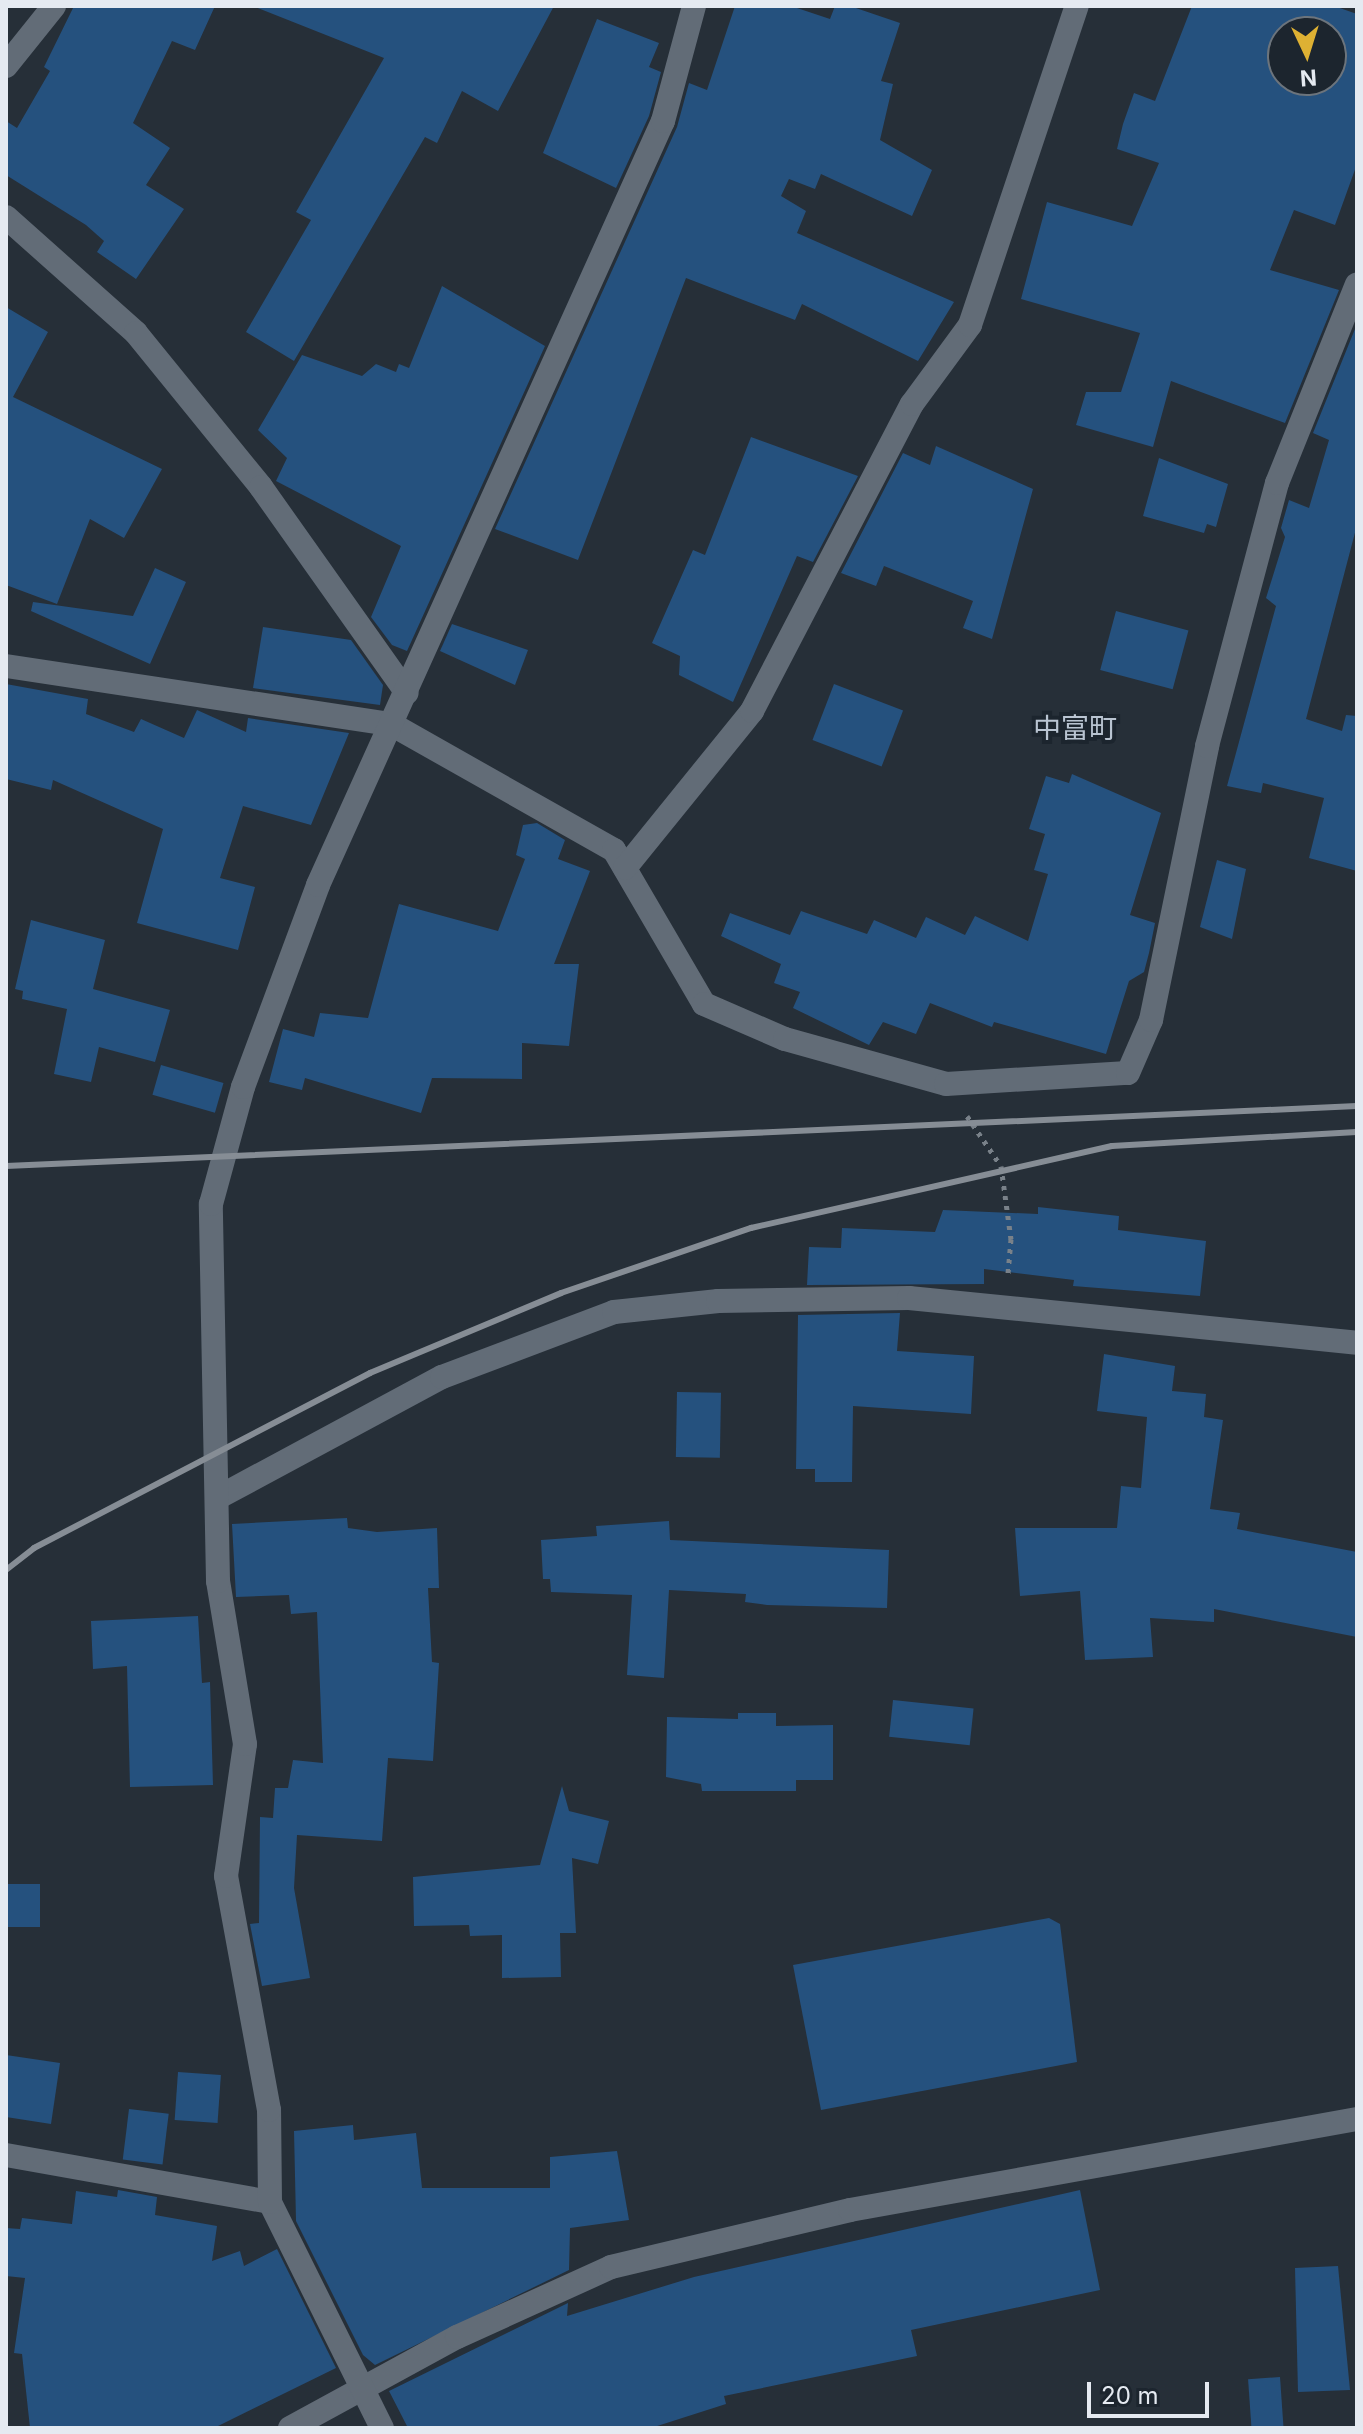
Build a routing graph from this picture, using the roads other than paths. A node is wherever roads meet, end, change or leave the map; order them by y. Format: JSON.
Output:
{"nodes":[{"id":1,"x":54,"y":6,"type":"edge"},
{"id":2,"x":694,"y":6,"type":"edge"},
{"id":3,"x":1077,"y":6,"type":"edge"},
{"id":4,"x":6,"y":66,"type":"edge"},
{"id":5,"x":6,"y":217,"type":"edge"},
{"id":6,"x":1357,"y":284,"type":"edge"},
{"id":7,"x":6,"y":666,"type":"edge"},
{"id":8,"x":407,"y":693,"type":"junction"},
{"id":9,"x":391,"y":724,"type":"junction"},
{"id":10,"x":625,"y":868,"type":"junction"},
{"id":11,"x":1357,"y":1343,"type":"edge"},
{"id":12,"x":217,"y":1498,"type":"junction"},
{"id":13,"x":1357,"y":2119,"type":"edge"},
{"id":14,"x":6,"y":2155,"type":"edge"},
{"id":15,"x":270,"y":2202,"type":"junction"},
{"id":16,"x":361,"y":2393,"type":"junction"},
{"id":17,"x":290,"y":2428,"type":"edge"},
{"id":18,"x":382,"y":2428,"type":"edge"}],
"edges":[{"from":1,"to":4,"type":"street"},
{"from":2,"to":8,"type":"street"},
{"from":3,"to":10,"type":"street"},
{"from":5,"to":8,"type":"street"},
{"from":6,"to":10,"type":"street"},
{"from":7,"to":9,"type":"street"},
{"from":8,"to":9,"type":"street"},
{"from":9,"to":10,"type":"street"},
{"from":9,"to":12,"type":"street"},
{"from":11,"to":12,"type":"street"},
{"from":12,"to":15,"type":"street"},
{"from":13,"to":16,"type":"street"},
{"from":14,"to":15,"type":"street"},
{"from":15,"to":16,"type":"street"},
{"from":16,"to":17,"type":"street"},
{"from":16,"to":18,"type":"street"}]}
